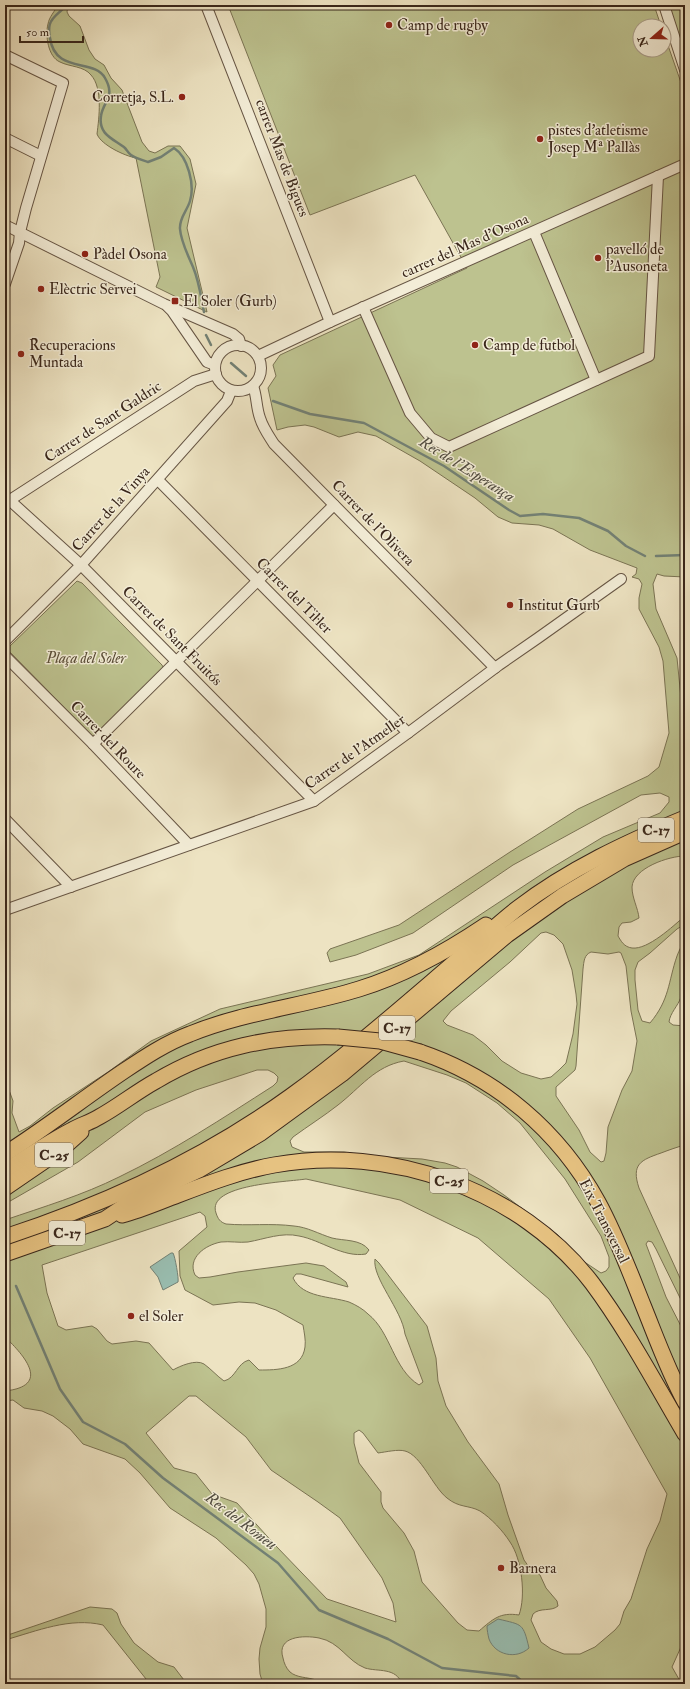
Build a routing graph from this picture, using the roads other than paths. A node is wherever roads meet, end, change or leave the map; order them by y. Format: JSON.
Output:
{"nodes":[{"id":1,"x":206,"y":5,"type":"edge"},
{"id":2,"x":664,"y":5,"type":"edge"},
{"id":3,"x":5,"y":55,"type":"edge"},
{"id":4,"x":685,"y":70,"type":"edge"},
{"id":5,"x":5,"y":138,"type":"edge"},
{"id":6,"x":41,"y":156,"type":"junction"},
{"id":7,"x":685,"y":164,"type":"edge"},
{"id":8,"x":658,"y":176,"type":"junction"},
{"id":9,"x":5,"y":225,"type":"edge"},
{"id":10,"x":20,"y":232,"type":"junction"},
{"id":11,"x":534,"y":232,"type":"junction"},
{"id":12,"x":5,"y":284,"type":"edge"},
{"id":13,"x":164,"y":304,"type":"junction"},
{"id":14,"x":364,"y":307,"type":"junction"},
{"id":15,"x":330,"y":322,"type":"junction"},
{"id":16,"x":241,"y":346,"type":"junction"},
{"id":17,"x":258,"y":356,"type":"junction"},
{"id":18,"x":215,"y":370,"type":"junction"},
{"id":19,"x":596,"y":380,"type":"junction"},
{"id":20,"x":253,"y":386,"type":"junction"},
{"id":21,"x":231,"y":391,"type":"junction"},
{"id":22,"x":158,"y":480,"type":"junction"},
{"id":23,"x":7,"y":498,"type":"edge"},
{"id":24,"x":334,"y":505,"type":"junction"},
{"id":25,"x":81,"y":565,"type":"junction"},
{"id":26,"x":621,"y":579,"type":"dead end"},
{"id":27,"x":258,"y":581,"type":"junction"},
{"id":28,"x":5,"y":641,"type":"edge"},
{"id":29,"x":5,"y":656,"type":"edge"},
{"id":30,"x":176,"y":661,"type":"junction"},
{"id":31,"x":495,"y":668,"type":"junction"},
{"id":32,"x":408,"y":733,"type":"junction"},
{"id":33,"x":93,"y":744,"type":"junction"},
{"id":34,"x":314,"y":801,"type":"junction"},
{"id":35,"x":685,"y":818,"type":"edge"},
{"id":36,"x":5,"y":819,"type":"edge"},
{"id":37,"x":685,"y":832,"type":"edge"},
{"id":38,"x":189,"y":845,"type":"junction"},
{"id":39,"x":71,"y":887,"type":"junction"},
{"id":40,"x":518,"y":908,"type":"junction"},
{"id":41,"x":5,"y":910,"type":"edge"},
{"id":42,"x":99,"y":1117,"type":"junction"},
{"id":43,"x":5,"y":1154,"type":"edge"},
{"id":44,"x":5,"y":1171,"type":"edge"},
{"id":45,"x":5,"y":1188,"type":"edge"},
{"id":46,"x":106,"y":1219,"type":"junction"},
{"id":47,"x":5,"y":1237,"type":"edge"},
{"id":48,"x":5,"y":1254,"type":"edge"},
{"id":49,"x":685,"y":1402,"type":"edge"},
{"id":50,"x":685,"y":1434,"type":"edge"}],
"edges":[{"from":1,"to":15,"type":"street","name":"carrer Mas de Bigues"},
{"from":2,"to":4,"type":"street"},
{"from":3,"to":6,"type":"street"},
{"from":5,"to":6,"type":"street"},
{"from":6,"to":10,"type":"street"},
{"from":7,"to":8,"type":"street","name":"carrer del Mas d'Osona"},
{"from":8,"to":11,"type":"street","name":"carrer del Mas d'Osona"},
{"from":8,"to":19,"type":"street"},
{"from":9,"to":10,"type":"street"},
{"from":10,"to":12,"type":"street"},
{"from":10,"to":13,"type":"street"},
{"from":11,"to":14,"type":"street","name":"carrer del Mas d'Osona"},
{"from":11,"to":19,"type":"street"},
{"from":13,"to":16,"type":"street"},
{"from":13,"to":18,"type":"street"},
{"from":14,"to":15,"type":"street","name":"carrer del Mas d'Osona"},
{"from":14,"to":19,"type":"street"},
{"from":15,"to":17,"type":"street","name":"carrer del Mas d'Osona"},
{"from":16,"to":17,"type":"street"},
{"from":16,"to":18,"type":"street"},
{"from":17,"to":20,"type":"street"},
{"from":18,"to":21,"type":"street"},
{"from":18,"to":23,"type":"street","name":"Carrer de Sant Galdric"},
{"from":20,"to":21,"type":"street"},
{"from":20,"to":24,"type":"street","name":"Carrer de l'Olivera"},
{"from":21,"to":22,"type":"street","name":"Carrer de la Vinya"},
{"from":22,"to":25,"type":"street","name":"Carrer de la Vinya"},
{"from":22,"to":27,"type":"street","name":"Carrer del Til·ler"},
{"from":23,"to":25,"type":"street","name":"Carrer de Sant Fruitós"},
{"from":24,"to":27,"type":"street"},
{"from":24,"to":31,"type":"street","name":"Carrer de l'Olivera"},
{"from":25,"to":28,"type":"street","name":"Carrer de la Vinya"},
{"from":25,"to":30,"type":"street","name":"Carrer de Sant Fruitós"},
{"from":26,"to":31,"type":"street","name":"Carrer de l'Atmeller"},
{"from":27,"to":30,"type":"street"},
{"from":27,"to":32,"type":"street","name":"Carrer del Til·ler"},
{"from":29,"to":33,"type":"street","name":"Carrer del Roure"},
{"from":30,"to":33,"type":"street"},
{"from":30,"to":34,"type":"street","name":"Carrer de Sant Fruitós"},
{"from":31,"to":32,"type":"street","name":"Carrer de l'Atmeller"},
{"from":32,"to":34,"type":"street","name":"Carrer de l'Atmeller"},
{"from":33,"to":38,"type":"street","name":"Carrer del Roure"},
{"from":34,"to":38,"type":"street","name":"Carrer de l'Atmeller"},
{"from":35,"to":40,"type":"highway","number":"C-17"},
{"from":36,"to":39,"type":"street"},
{"from":37,"to":46,"type":"highway","number":"C-17"},
{"from":38,"to":39,"type":"street","name":"Carrer de l'Atmeller"},
{"from":39,"to":41,"type":"street","name":"Carrer de l'Atmeller"},
{"from":40,"to":43,"type":"highway"},
{"from":40,"to":47,"type":"highway","number":"C-17"},
{"from":42,"to":44,"type":"highway"},
{"from":42,"to":45,"type":"highway","number":"C-25"},
{"from":42,"to":49,"type":"highway","name":"Eix Transversal","number":"C-25","bridge":true},
{"from":46,"to":48,"type":"highway","number":"C-17"},
{"from":46,"to":50,"type":"highway","number":"C-25"}]}
